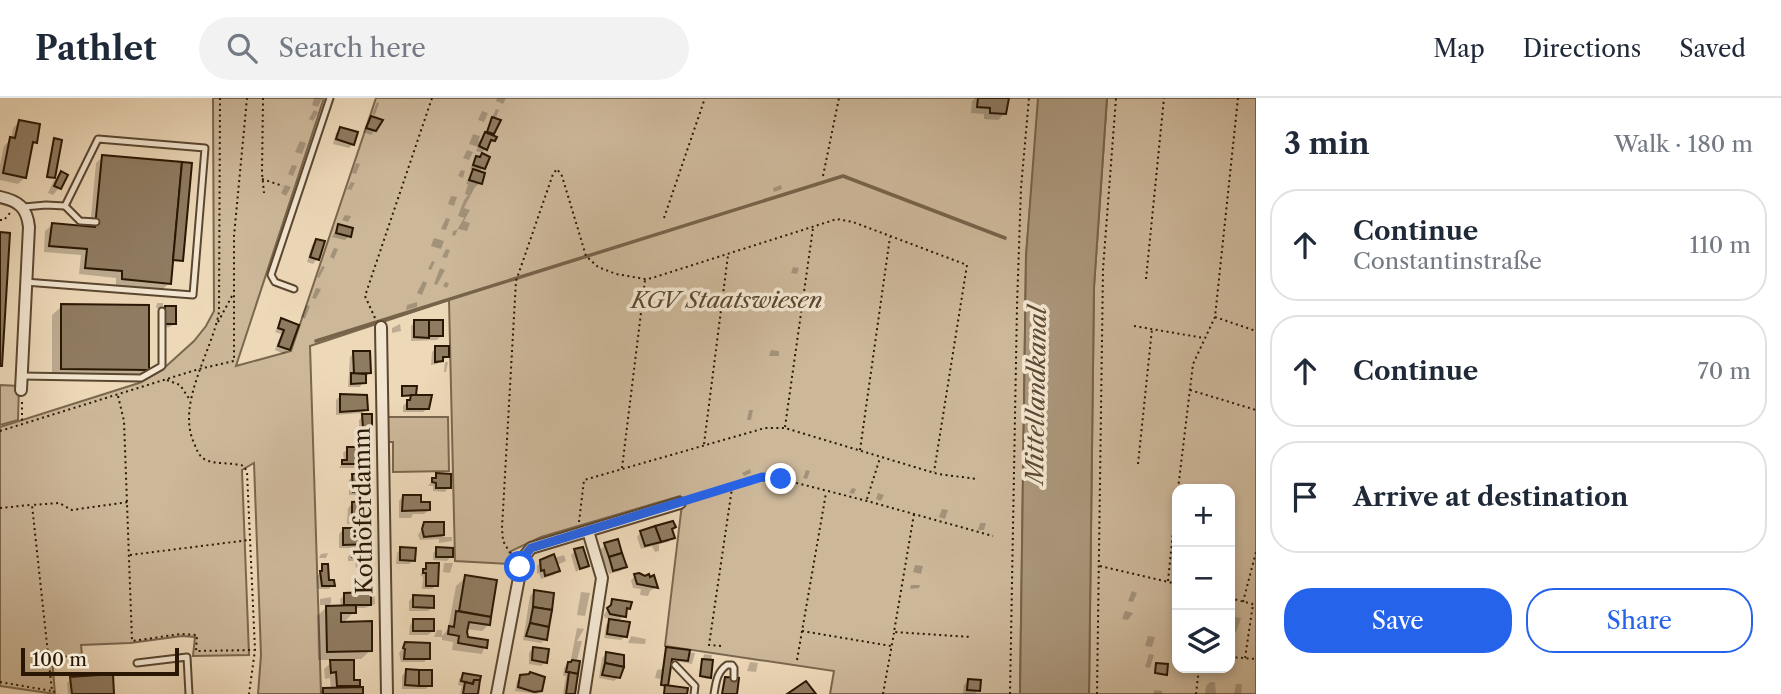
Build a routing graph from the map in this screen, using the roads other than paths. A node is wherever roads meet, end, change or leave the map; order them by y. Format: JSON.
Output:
{"nodes":[{"id":1,"x":330,"y":98,"type":"edge"},
{"id":2,"x":0,"y":197,"type":"edge"},
{"id":3,"x":65,"y":206,"type":"junction"},
{"id":4,"x":24,"y":207,"type":"junction"},
{"id":5,"x":96,"y":222,"type":"dead end"},
{"id":6,"x":25,"y":282,"type":"junction"},
{"id":7,"x":294,"y":289,"type":"dead end"},
{"id":8,"x":162,"y":311,"type":"dead end"},
{"id":9,"x":379,"y":324,"type":"road end"},
{"id":10,"x":22,"y":376,"type":"junction"},
{"id":11,"x":21,"y":390,"type":"road end"},
{"id":12,"x":680,"y":503,"type":"road end"},
{"id":13,"x":584,"y":532,"type":"junction"},
{"id":14,"x":137,"y":663,"type":"dead end"},
{"id":15,"x":675,"y":665,"type":"dead end"},
{"id":16,"x":734,"y":678,"type":"dead end"},
{"id":17,"x":189,"y":694,"type":"edge"},
{"id":18,"x":387,"y":694,"type":"edge"},
{"id":19,"x":497,"y":694,"type":"edge"},
{"id":20,"x":584,"y":694,"type":"edge"},
{"id":21,"x":694,"y":694,"type":"edge"},
{"id":22,"x":714,"y":694,"type":"edge"}],
"edges":[{"from":1,"to":7,"type":"lane"},
{"from":2,"to":4,"type":"street"},
{"from":3,"to":4,"type":"lane"},
{"from":3,"to":5,"type":"lane"},
{"from":3,"to":6,"type":"lane"},
{"from":4,"to":6,"type":"street"},
{"from":6,"to":10,"type":"street"},
{"from":8,"to":10,"type":"lane"},
{"from":9,"to":18,"type":"street","name":"Kothöferdamm"},
{"from":10,"to":11,"type":"street"},
{"from":12,"to":13,"type":"street"},
{"from":13,"to":19,"type":"street"},
{"from":13,"to":20,"type":"street"},
{"from":14,"to":17,"type":"lane"},
{"from":15,"to":21,"type":"lane"},
{"from":16,"to":22,"type":"lane"}]}
